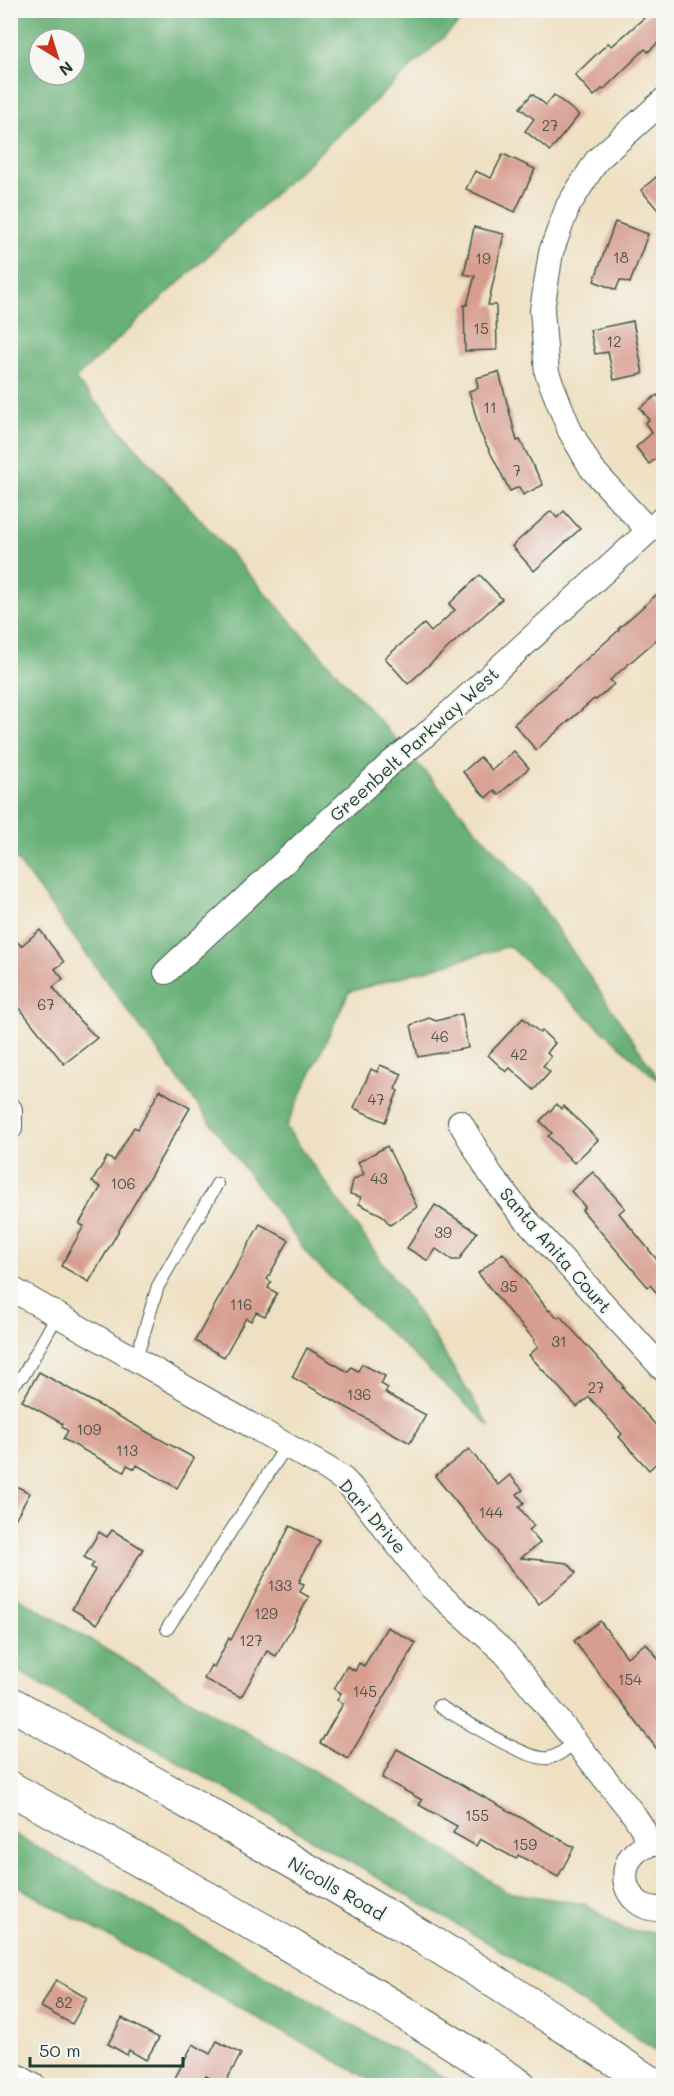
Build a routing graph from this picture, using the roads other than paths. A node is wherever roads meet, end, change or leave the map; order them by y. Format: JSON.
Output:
{"nodes":[{"id":1,"x":663,"y":100,"type":"edge"},
{"id":2,"x":656,"y":523,"type":"edge"},
{"id":3,"x":166,"y":972,"type":"dead end"},
{"id":4,"x":10,"y":1110,"type":"edge"},
{"id":5,"x":460,"y":1122,"type":"dead end"},
{"id":6,"x":10,"y":1128,"type":"edge"},
{"id":7,"x":217,"y":1184,"type":"dead end"},
{"id":8,"x":10,"y":1288,"type":"edge"},
{"id":9,"x":58,"y":1314,"type":"junction"},
{"id":10,"x":136,"y":1359,"type":"junction"},
{"id":11,"x":663,"y":1370,"type":"edge"},
{"id":12,"x":10,"y":1387,"type":"edge"},
{"id":13,"x":287,"y":1445,"type":"junction"},
{"id":14,"x":167,"y":1629,"type":"dead end"},
{"id":15,"x":10,"y":1703,"type":"edge"},
{"id":16,"x":439,"y":1706,"type":"dead end"},
{"id":17,"x":575,"y":1741,"type":"junction"},
{"id":18,"x":10,"y":1788,"type":"edge"},
{"id":19,"x":655,"y":1844,"type":"edge"},
{"id":20,"x":663,"y":1909,"type":"edge"},
{"id":21,"x":10,"y":2072,"type":"edge"},
{"id":22,"x":34,"y":2085,"type":"edge"},
{"id":23,"x":520,"y":2085,"type":"edge"},
{"id":24,"x":655,"y":2085,"type":"edge"}],
"edges":[{"from":1,"to":2,"type":"street"},
{"from":2,"to":3,"type":"street","name":"Greenbelt Parkway West"},
{"from":4,"to":6,"type":"street"},
{"from":5,"to":11,"type":"street","name":"Santa Anita Court"},
{"from":7,"to":10,"type":"lane"},
{"from":8,"to":9,"type":"street","name":"Dari Drive"},
{"from":9,"to":10,"type":"street","name":"Dari Drive"},
{"from":9,"to":12,"type":"lane"},
{"from":10,"to":13,"type":"street","name":"Dari Drive"},
{"from":13,"to":14,"type":"lane"},
{"from":13,"to":17,"type":"street","name":"Dari Drive"},
{"from":15,"to":24,"type":"highway","name":"Nicolls Road"},
{"from":16,"to":17,"type":"lane"},
{"from":17,"to":19,"type":"street","name":"Dari Drive"},
{"from":18,"to":23,"type":"highway"},
{"from":19,"to":20,"type":"street"},
{"from":21,"to":22,"type":"street"}]}
